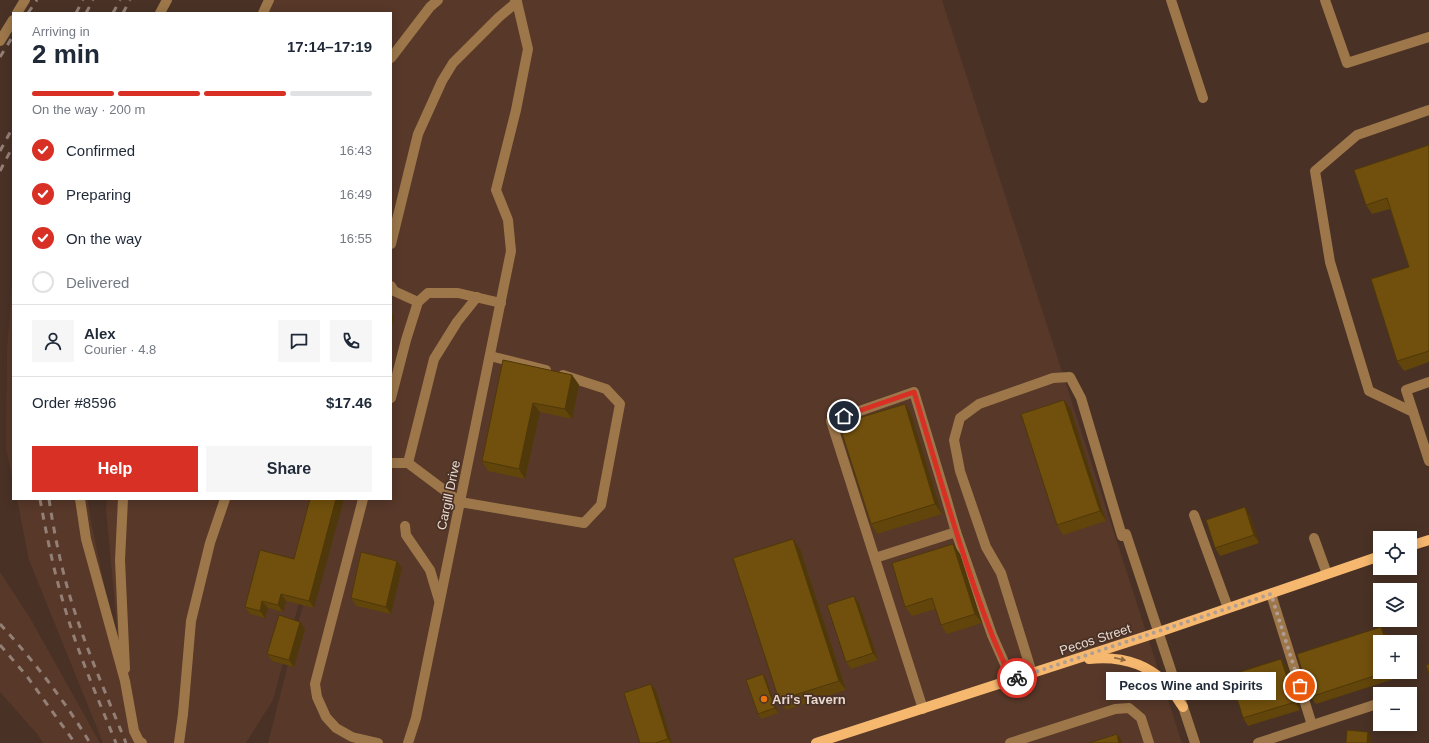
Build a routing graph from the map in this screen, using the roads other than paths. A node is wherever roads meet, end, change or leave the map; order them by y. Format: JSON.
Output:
{"nodes":[{"id":1,"x":25,"y":0,"type":"edge"},
{"id":2,"x":167,"y":0,"type":"edge"},
{"id":3,"x":269,"y":0,"type":"edge"},
{"id":4,"x":438,"y":0,"type":"edge"},
{"id":5,"x":1171,"y":0,"type":"edge"},
{"id":6,"x":1325,"y":0,"type":"edge"},
{"id":7,"x":516,"y":1,"type":"edge"},
{"id":8,"x":18,"y":12,"type":"edge"},
{"id":9,"x":161,"y":12,"type":"edge"},
{"id":10,"x":263,"y":12,"type":"edge"},
{"id":11,"x":12,"y":22,"type":"edge"},
{"id":12,"x":1429,"y":38,"type":"edge"},
{"id":13,"x":0,"y":41,"type":"edge"},
{"id":14,"x":392,"y":57,"type":"edge"},
{"id":15,"x":1203,"y":98,"type":"dead end"},
{"id":16,"x":1429,"y":110,"type":"edge"},
{"id":17,"x":392,"y":240,"type":"edge"},
{"id":18,"x":392,"y":288,"type":"edge"},
{"id":19,"x":477,"y":298,"type":"junction"},
{"id":20,"x":418,"y":302,"type":"junction"},
{"id":21,"x":500,"y":303,"type":"junction"},
{"id":22,"x":490,"y":356,"type":"junction"},
{"id":23,"x":1429,"y":382,"type":"edge"},
{"id":24,"x":392,"y":394,"type":"edge"},
{"id":25,"x":1413,"y":412,"type":"junction"},
{"id":26,"x":1429,"y":461,"type":"edge"},
{"id":27,"x":392,"y":463,"type":"edge"},
{"id":28,"x":408,"y":463,"type":"junction"},
{"id":29,"x":80,"y":500,"type":"edge"},
{"id":30,"x":123,"y":500,"type":"edge"},
{"id":31,"x":225,"y":500,"type":"edge"},
{"id":32,"x":363,"y":500,"type":"edge"},
{"id":33,"x":460,"y":502,"type":"junction"},
{"id":34,"x":1194,"y":515,"type":"dead end"},
{"id":35,"x":405,"y":526,"type":"dead end"},
{"id":36,"x":956,"y":532,"type":"junction"},
{"id":37,"x":1314,"y":538,"type":"dead end"},
{"id":38,"x":1429,"y":540,"type":"edge"},
{"id":39,"x":1417,"y":544,"type":"edge"},
{"id":40,"x":875,"y":558,"type":"junction"},
{"id":41,"x":1373,"y":558,"type":"edge"},
{"id":42,"x":1327,"y":574,"type":"junction"},
{"id":43,"x":1271,"y":594,"type":"junction"},
{"id":44,"x":439,"y":602,"type":"junction"},
{"id":45,"x":1228,"y":608,"type":"junction"},
{"id":46,"x":1159,"y":632,"type":"junction"},
{"id":47,"x":1067,"y":661,"type":"junction"},
{"id":48,"x":1032,"y":673,"type":"junction"},
{"id":49,"x":1012,"y":680,"type":"junction"},
{"id":50,"x":125,"y":681,"type":"junction"},
{"id":51,"x":1373,"y":706,"type":"edge"},
{"id":52,"x":1183,"y":707,"type":"junction"},
{"id":53,"x":923,"y":709,"type":"junction"},
{"id":54,"x":1312,"y":725,"type":"junction"},
{"id":55,"x":142,"y":743,"type":"edge"},
{"id":56,"x":179,"y":743,"type":"edge"},
{"id":57,"x":378,"y":743,"type":"edge"},
{"id":58,"x":408,"y":743,"type":"edge"},
{"id":59,"x":816,"y":743,"type":"edge"},
{"id":60,"x":1010,"y":743,"type":"edge"},
{"id":61,"x":1149,"y":743,"type":"edge"},
{"id":62,"x":1195,"y":743,"type":"edge"},
{"id":63,"x":1258,"y":743,"type":"edge"}],
"edges":[{"from":1,"to":8,"type":"street"},
{"from":2,"to":9,"type":"street"},
{"from":3,"to":10,"type":"street"},
{"from":4,"to":14,"type":"street"},
{"from":5,"to":15,"type":"street"},
{"from":6,"to":12,"type":"street"},
{"from":7,"to":17,"type":"street"},
{"from":7,"to":21,"type":"street","name":"Cargill Drive"},
{"from":11,"to":13,"type":"street"},
{"from":16,"to":25,"type":"street"},
{"from":18,"to":20,"type":"street"},
{"from":19,"to":20,"type":"street"},
{"from":19,"to":21,"type":"street"},
{"from":19,"to":28,"type":"street"},
{"from":20,"to":24,"type":"street"},
{"from":21,"to":22,"type":"street","name":"Cargill Drive"},
{"from":22,"to":33,"type":"street","name":"Cargill Drive"},
{"from":22,"to":33,"type":"street"},
{"from":23,"to":25,"type":"street"},
{"from":25,"to":26,"type":"street"},
{"from":27,"to":28,"type":"street"},
{"from":28,"to":33,"type":"street"},
{"from":29,"to":50,"type":"street"},
{"from":30,"to":50,"type":"street"},
{"from":31,"to":56,"type":"street"},
{"from":32,"to":57,"type":"street"},
{"from":33,"to":44,"type":"street","name":"Cargill Drive"},
{"from":34,"to":45,"type":"street"},
{"from":35,"to":44,"type":"street"},
{"from":36,"to":40,"type":"street"},
{"from":36,"to":40,"type":"street"},
{"from":36,"to":49,"type":"street"},
{"from":37,"to":42,"type":"street"},
{"from":38,"to":39,"type":"main road"},
{"from":40,"to":53,"type":"street"},
{"from":41,"to":42,"type":"main road","name":"Pecos Street"},
{"from":42,"to":43,"type":"main road","name":"Pecos Street"},
{"from":43,"to":45,"type":"main road","name":"Pecos Street"},
{"from":43,"to":54,"type":"street"},
{"from":44,"to":58,"type":"street","name":"Cargill Drive"},
{"from":45,"to":46,"type":"main road","name":"Pecos Street"},
{"from":46,"to":47,"type":"main road","name":"Pecos Street"},
{"from":46,"to":48,"type":"street"},
{"from":46,"to":52,"type":"street"},
{"from":47,"to":48,"type":"main road","name":"Pecos Street"},
{"from":47,"to":52,"type":"main road","one_way":true},
{"from":48,"to":49,"type":"main road","name":"Pecos Street"},
{"from":49,"to":53,"type":"main road","name":"Pecos Street"},
{"from":50,"to":55,"type":"street"},
{"from":51,"to":54,"type":"street"},
{"from":52,"to":62,"type":"street"},
{"from":53,"to":59,"type":"main road","name":"Pecos Street"},
{"from":54,"to":63,"type":"street"},
{"from":60,"to":61,"type":"street"}]}
